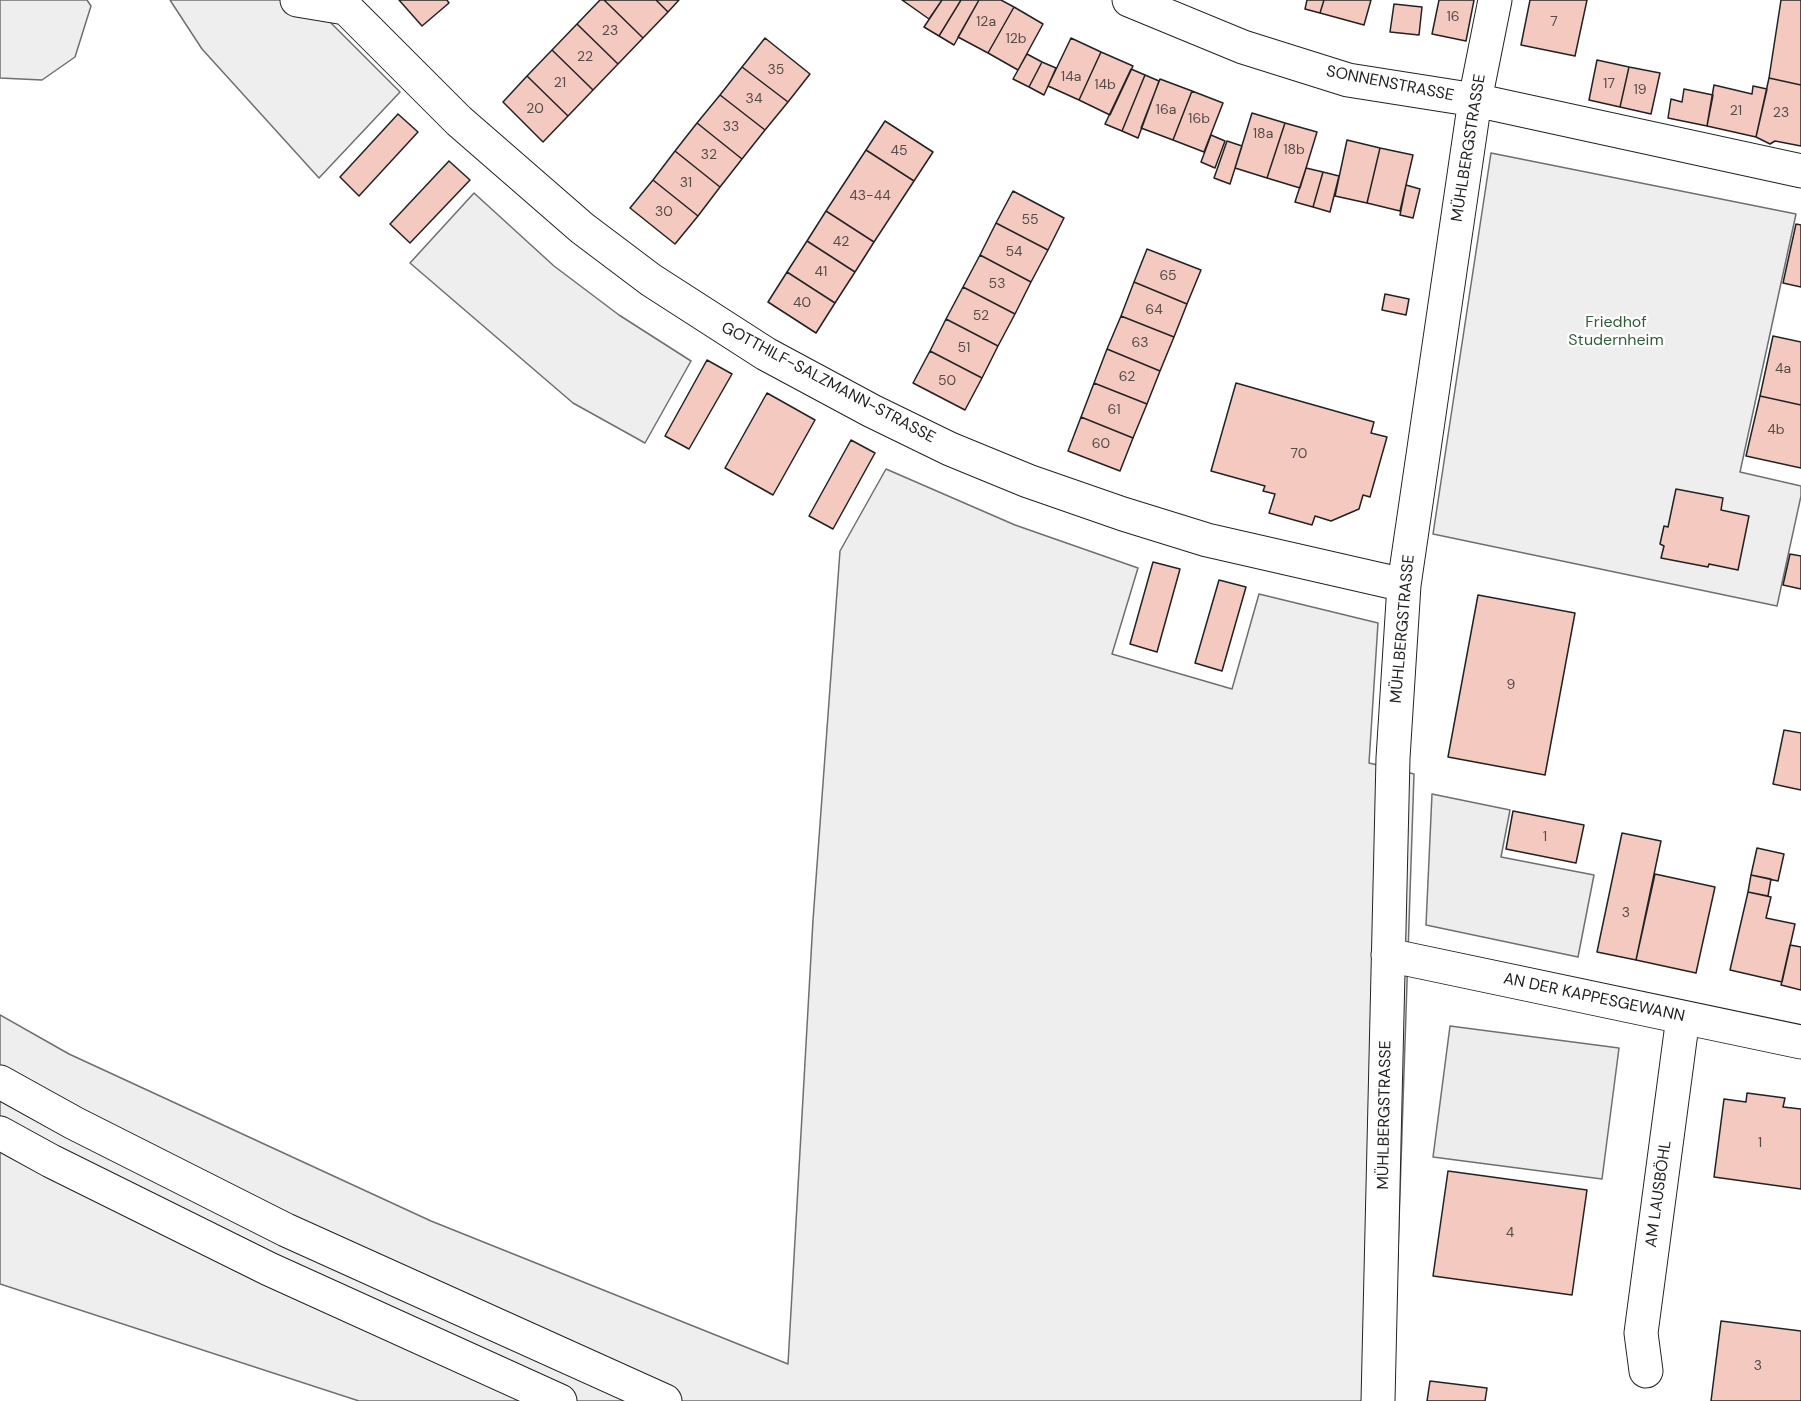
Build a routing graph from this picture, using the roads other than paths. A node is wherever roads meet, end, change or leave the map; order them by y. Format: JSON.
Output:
{"nodes":[{"id":1,"x":297,"y":0,"type":"edge"},
{"id":2,"x":1129,"y":0,"type":"edge"},
{"id":3,"x":1495,"y":0,"type":"edge"},
{"id":4,"x":341,"y":4,"type":"edge"},
{"id":5,"x":1475,"y":100,"type":"junction"},
{"id":6,"x":1801,"y":171,"type":"edge"},
{"id":7,"x":1404,"y":585,"type":"junction"},
{"id":8,"x":1388,"y":955,"type":"junction"},
{"id":9,"x":1683,"y":1017,"type":"junction"},
{"id":10,"x":1801,"y":1042,"type":"edge"},
{"id":11,"x":0,"y":1082,"type":"edge"},
{"id":12,"x":0,"y":1132,"type":"edge"},
{"id":13,"x":0,"y":1145,"type":"edge"},
{"id":14,"x":51,"y":1161,"type":"junction"},
{"id":15,"x":1646,"y":1371,"type":"dead end"},
{"id":16,"x":560,"y":1401,"type":"edge"},
{"id":17,"x":665,"y":1401,"type":"edge"},
{"id":18,"x":1378,"y":1401,"type":"edge"}],
"edges":[{"from":1,"to":4,"type":"main road","name":"GOTTHILF-SALZMANN-STRASSE"},
{"from":2,"to":5,"type":"main road","name":"SONNENSTRASSE"},
{"from":3,"to":5,"type":"main road","name":"MÜHLBERGSTRASSE"},
{"from":4,"to":7,"type":"main road","name":"GOTTHILF-SALZMANN-STRASSE"},
{"from":5,"to":6,"type":"main road","name":"SONNENSTRASSE"},
{"from":5,"to":7,"type":"main road","name":"MÜHLBERGSTRASSE"},
{"from":7,"to":8,"type":"main road","name":"MÜHLBERGSTRASSE"},
{"from":8,"to":9,"type":"main road","name":"AN DER KAPPESGEWANN"},
{"from":8,"to":18,"type":"main road","name":"MÜHLBERGSTRASSE"},
{"from":9,"to":10,"type":"main road","name":"AN DER KAPPESGEWANN"},
{"from":9,"to":15,"type":"main road","name":"AM LAUSBÖHL"},
{"from":11,"to":17,"type":"main road"},
{"from":12,"to":14,"type":"main road"},
{"from":13,"to":14,"type":"main road"},
{"from":14,"to":16,"type":"main road"}]}
